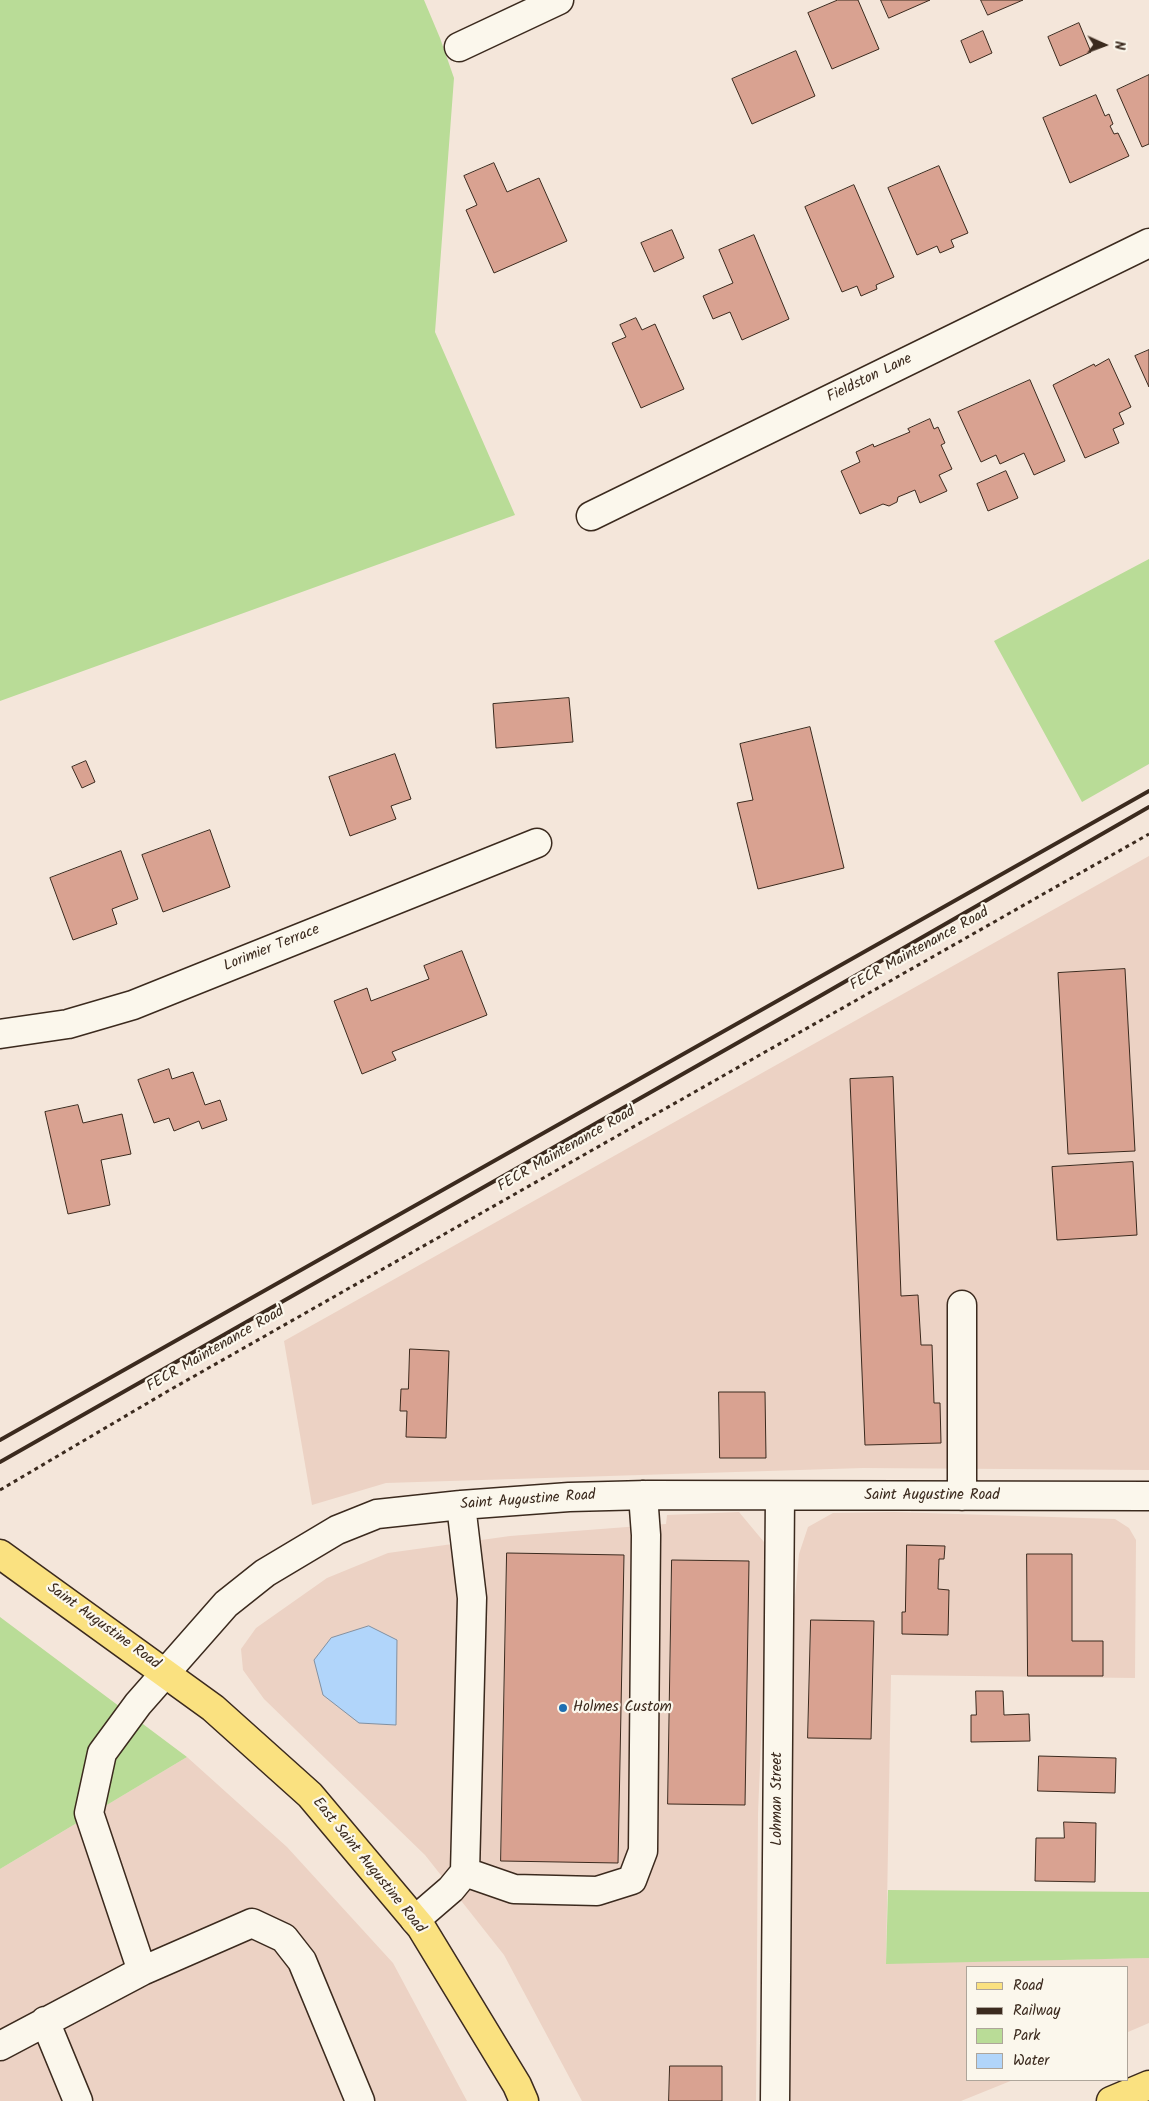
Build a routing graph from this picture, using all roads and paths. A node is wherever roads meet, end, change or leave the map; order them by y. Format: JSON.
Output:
{"nodes":[{"id":1,"x":559,"y":0,"type":"edge"},
{"id":2,"x":459,"y":47,"type":"dead end"},
{"id":3,"x":1149,"y":243,"type":"edge"},
{"id":4,"x":590,"y":516,"type":"dead end"},
{"id":5,"x":1149,"y":834,"type":"edge"},
{"id":6,"x":537,"y":843,"type":"dead end"},
{"id":7,"x":0,"y":1034,"type":"edge"},
{"id":8,"x":962,"y":1305,"type":"dead end"},
{"id":9,"x":0,"y":1490,"type":"edge"},
{"id":10,"x":643,"y":1495,"type":"junction"},
{"id":11,"x":780,"y":1496,"type":"junction"},
{"id":12,"x":962,"y":1496,"type":"junction"},
{"id":13,"x":1149,"y":1496,"type":"edge"},
{"id":14,"x":461,"y":1505,"type":"junction"},
{"id":15,"x":0,"y":1554,"type":"edge"},
{"id":16,"x":165,"y":1672,"type":"junction"},
{"id":17,"x":465,"y":1872,"type":"junction"},
{"id":18,"x":415,"y":1920,"type":"junction"},
{"id":19,"x":142,"y":1971,"type":"junction"},
{"id":20,"x":45,"y":2021,"type":"junction"},
{"id":21,"x":0,"y":2046,"type":"edge"},
{"id":22,"x":1149,"y":2085,"type":"edge"},
{"id":23,"x":78,"y":2101,"type":"edge"},
{"id":24,"x":360,"y":2101,"type":"edge"},
{"id":25,"x":524,"y":2101,"type":"edge"},
{"id":26,"x":775,"y":2101,"type":"edge"},
{"id":27,"x":1111,"y":2101,"type":"edge"}],
"edges":[{"from":1,"to":2,"type":"street"},
{"from":3,"to":4,"type":"street","name":"Fieldston Lane"},
{"from":5,"to":9,"type":"path","name":"FECR Maintenance Road"},
{"from":6,"to":7,"type":"street","name":"Lorimier Terrace"},
{"from":8,"to":12,"type":"street"},
{"from":10,"to":11,"type":"street","name":"Saint Augustine Road"},
{"from":10,"to":14,"type":"street","name":"Saint Augustine Road"},
{"from":10,"to":17,"type":"street"},
{"from":11,"to":12,"type":"street","name":"Saint Augustine Road"},
{"from":11,"to":26,"type":"street","name":"Lohman Street"},
{"from":12,"to":13,"type":"street","name":"Saint Augustine Road"},
{"from":14,"to":16,"type":"street","name":"Saint Augustine Road"},
{"from":14,"to":17,"type":"street"},
{"from":15,"to":16,"type":"main road","name":"Saint Augustine Road"},
{"from":16,"to":18,"type":"main road","name":"East Saint Augustine Road"},
{"from":16,"to":19,"type":"street"},
{"from":17,"to":18,"type":"street"},
{"from":18,"to":25,"type":"main road","name":"East Saint Augustine Road"},
{"from":19,"to":20,"type":"street"},
{"from":19,"to":24,"type":"street"},
{"from":20,"to":21,"type":"street"},
{"from":20,"to":23,"type":"street"},
{"from":22,"to":27,"type":"main road"}]}
